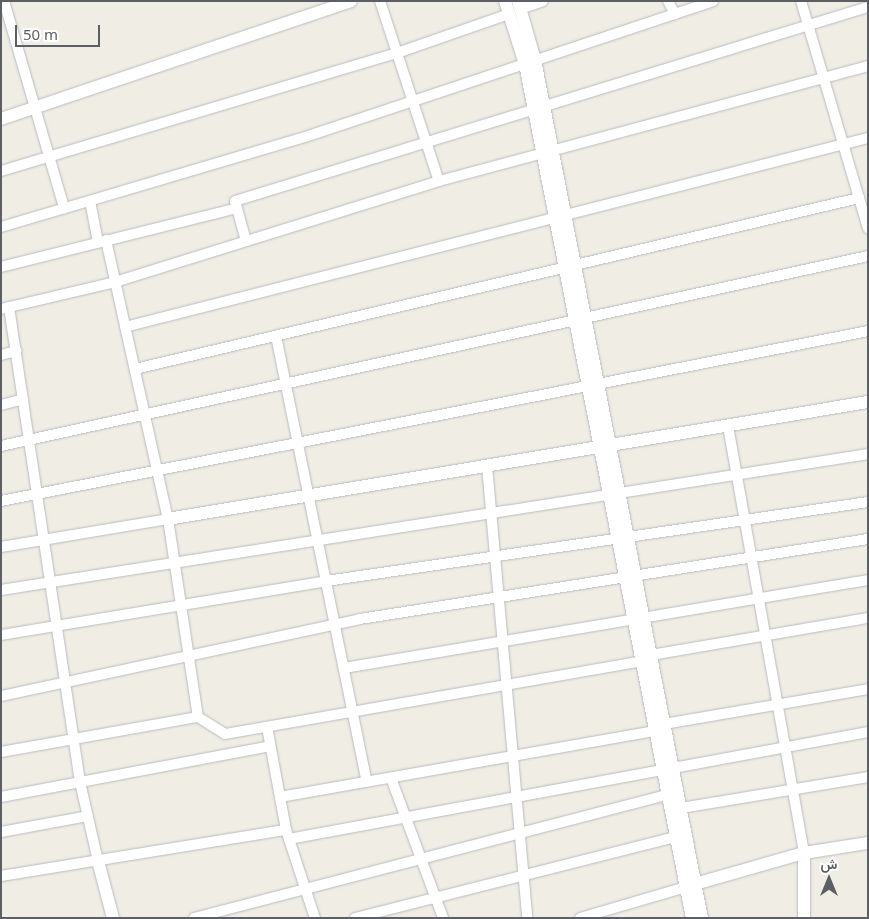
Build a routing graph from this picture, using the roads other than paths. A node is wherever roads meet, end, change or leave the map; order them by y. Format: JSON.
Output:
{"nodes":[{"id":1,"x":4,"y":1,"type":"edge"},
{"id":2,"x":350,"y":1,"type":"edge"},
{"id":3,"x":380,"y":1,"type":"edge"},
{"id":4,"x":505,"y":1,"type":"edge"},
{"id":5,"x":543,"y":1,"type":"edge"},
{"id":6,"x":668,"y":1,"type":"edge"},
{"id":7,"x":713,"y":1,"type":"edge"},
{"id":8,"x":800,"y":1,"type":"edge"},
{"id":9,"x":516,"y":8,"type":"edge"},
{"id":10,"x":868,"y":8,"type":"edge"},
{"id":11,"x":675,"y":14,"type":"junction"},
{"id":12,"x":808,"y":26,"type":"junction"},
{"id":13,"x":397,"y":53,"type":"junction"},
{"id":14,"x":530,"y":62,"type":"junction"},
{"id":15,"x":868,"y":66,"type":"edge"},
{"id":16,"x":823,"y":78,"type":"junction"},
{"id":17,"x":413,"y":101,"type":"junction"},
{"id":18,"x":36,"y":108,"type":"junction"},
{"id":19,"x":539,"y":108,"type":"junction"},
{"id":20,"x":1,"y":119,"type":"edge"},
{"id":21,"x":868,"y":138,"type":"edge"},
{"id":22,"x":426,"y":142,"type":"junction"},
{"id":23,"x":843,"y":144,"type":"junction"},
{"id":24,"x":548,"y":151,"type":"junction"},
{"id":25,"x":50,"y":157,"type":"junction"},
{"id":26,"x":1,"y":171,"type":"edge"},
{"id":27,"x":439,"y":180,"type":"junction"},
{"id":28,"x":859,"y":198,"type":"junction"},
{"id":29,"x":90,"y":201,"type":"junction"},
{"id":30,"x":64,"y":208,"type":"junction"},
{"id":31,"x":236,"y":208,"type":"junction"},
{"id":32,"x":865,"y":211,"type":"edge"},
{"id":33,"x":560,"y":216,"type":"junction"},
{"id":34,"x":1,"y":227,"type":"edge"},
{"id":35,"x":868,"y":228,"type":"edge"},
{"id":36,"x":102,"y":241,"type":"junction"},
{"id":37,"x":246,"y":241,"type":"junction"},
{"id":38,"x":868,"y":256,"type":"edge"},
{"id":39,"x":1,"y":266,"type":"edge"},
{"id":40,"x":570,"y":266,"type":"junction"},
{"id":41,"x":115,"y":282,"type":"junction"},
{"id":42,"x":5,"y":308,"type":"edge"},
{"id":43,"x":580,"y":319,"type":"junction"},
{"id":44,"x":125,"y":327,"type":"junction"},
{"id":45,"x":868,"y":330,"type":"edge"},
{"id":46,"x":276,"y":336,"type":"junction"},
{"id":47,"x":16,"y":351,"type":"junction"},
{"id":48,"x":1,"y":355,"type":"edge"},
{"id":49,"x":134,"y":369,"type":"junction"},
{"id":50,"x":286,"y":383,"type":"junction"},
{"id":51,"x":593,"y":385,"type":"junction"},
{"id":52,"x":23,"y":399,"type":"junction"},
{"id":53,"x":868,"y":402,"type":"edge"},
{"id":54,"x":1,"y":405,"type":"edge"},
{"id":55,"x":144,"y":414,"type":"junction"},
{"id":56,"x":728,"y":426,"type":"junction"},
{"id":57,"x":30,"y":440,"type":"junction"},
{"id":58,"x":298,"y":443,"type":"junction"},
{"id":59,"x":1,"y":446,"type":"edge"},
{"id":60,"x":605,"y":446,"type":"junction"},
{"id":61,"x":868,"y":454,"type":"edge"},
{"id":62,"x":487,"y":466,"type":"junction"},
{"id":63,"x":157,"y":471,"type":"junction"},
{"id":64,"x":737,"y":475,"type":"junction"},
{"id":65,"x":38,"y":494,"type":"junction"},
{"id":66,"x":614,"y":494,"type":"junction"},
{"id":67,"x":309,"y":496,"type":"junction"},
{"id":68,"x":1,"y":501,"type":"edge"},
{"id":69,"x":868,"y":502,"type":"edge"},
{"id":70,"x":491,"y":514,"type":"junction"},
{"id":71,"x":168,"y":519,"type":"junction"},
{"id":72,"x":745,"y":520,"type":"junction"},
{"id":73,"x":623,"y":537,"type":"junction"},
{"id":74,"x":45,"y":540,"type":"junction"},
{"id":75,"x":868,"y":540,"type":"edge"},
{"id":76,"x":318,"y":541,"type":"junction"},
{"id":77,"x":1,"y":547,"type":"edge"},
{"id":78,"x":495,"y":556,"type":"junction"},
{"id":79,"x":751,"y":558,"type":"junction"},
{"id":80,"x":174,"y":564,"type":"junction"},
{"id":81,"x":630,"y":577,"type":"junction"},
{"id":82,"x":868,"y":580,"type":"edge"},
{"id":83,"x":326,"y":581,"type":"junction"},
{"id":84,"x":51,"y":584,"type":"junction"},
{"id":85,"x":1,"y":590,"type":"edge"},
{"id":86,"x":498,"y":598,"type":"junction"},
{"id":87,"x":759,"y":599,"type":"junction"},
{"id":88,"x":181,"y":605,"type":"junction"},
{"id":89,"x":868,"y":618,"type":"edge"},
{"id":90,"x":639,"y":619,"type":"junction"},
{"id":91,"x":335,"y":625,"type":"junction"},
{"id":92,"x":58,"y":626,"type":"junction"},
{"id":93,"x":1,"y":635,"type":"edge"},
{"id":94,"x":765,"y":636,"type":"junction"},
{"id":95,"x":502,"y":641,"type":"junction"},
{"id":96,"x":189,"y":656,"type":"junction"},
{"id":97,"x":648,"y":659,"type":"junction"},
{"id":98,"x":344,"y":668,"type":"junction"},
{"id":99,"x":66,"y":682,"type":"junction"},
{"id":100,"x":506,"y":685,"type":"junction"},
{"id":101,"x":868,"y":689,"type":"edge"},
{"id":102,"x":1,"y":696,"type":"edge"},
{"id":103,"x":777,"y":704,"type":"junction"},
{"id":104,"x":353,"y":712,"type":"junction"},
{"id":105,"x":198,"y":717,"type":"junction"},
{"id":106,"x":267,"y":727,"type":"junction"},
{"id":107,"x":658,"y":727,"type":"junction"},
{"id":108,"x":868,"y":732,"type":"edge"},
{"id":109,"x":74,"y":739,"type":"junction"},
{"id":110,"x":270,"y":746,"type":"junction"},
{"id":111,"x":785,"y":747,"type":"junction"},
{"id":112,"x":1,"y":752,"type":"edge"},
{"id":113,"x":513,"y":756,"type":"junction"},
{"id":114,"x":668,"y":769,"type":"junction"},
{"id":115,"x":868,"y":777,"type":"edge"},
{"id":116,"x":391,"y":778,"type":"junction"},
{"id":117,"x":80,"y":782,"type":"junction"},
{"id":118,"x":368,"y":782,"type":"junction"},
{"id":119,"x":793,"y":790,"type":"junction"},
{"id":120,"x":673,"y":794,"type":"junction"},
{"id":121,"x":1,"y":797,"type":"edge"},
{"id":122,"x":280,"y":797,"type":"junction"},
{"id":123,"x":516,"y":797,"type":"junction"},
{"id":124,"x":681,"y":808,"type":"junction"},
{"id":125,"x":88,"y":816,"type":"junction"},
{"id":126,"x":405,"y":817,"type":"junction"},
{"id":127,"x":1,"y":832,"type":"edge"},
{"id":128,"x":520,"y":833,"type":"junction"},
{"id":129,"x":288,"y":835,"type":"junction"},
{"id":130,"x":681,"y":836,"type":"junction"},
{"id":131,"x":868,"y":843,"type":"edge"},
{"id":132,"x":804,"y":853,"type":"junction"},
{"id":133,"x":421,"y":859,"type":"junction"},
{"id":134,"x":98,"y":861,"type":"junction"},
{"id":135,"x":524,"y":875,"type":"junction"},
{"id":136,"x":1,"y":876,"type":"edge"},
{"id":137,"x":691,"y":886,"type":"junction"},
{"id":138,"x":306,"y":889,"type":"junction"},
{"id":139,"x":435,"y":898,"type":"junction"},
{"id":140,"x":113,"y":918,"type":"edge"},
{"id":141,"x":194,"y":918,"type":"edge"},
{"id":142,"x":315,"y":918,"type":"edge"},
{"id":143,"x":355,"y":918,"type":"edge"},
{"id":144,"x":443,"y":918,"type":"edge"},
{"id":145,"x":527,"y":918,"type":"edge"},
{"id":146,"x":580,"y":918,"type":"edge"},
{"id":147,"x":692,"y":918,"type":"edge"},
{"id":148,"x":702,"y":918,"type":"edge"},
{"id":149,"x":804,"y":918,"type":"edge"}],
"edges":[{"from":1,"to":18,"type":"street"},
{"from":2,"to":18,"type":"street"},
{"from":3,"to":13,"type":"street"},
{"from":4,"to":9,"type":"street"},
{"from":5,"to":9,"type":"street"},
{"from":6,"to":11,"type":"street"},
{"from":7,"to":11,"type":"street"},
{"from":8,"to":12,"type":"street"},
{"from":9,"to":13,"type":"street"},
{"from":9,"to":14,"type":"street"},
{"from":10,"to":12,"type":"street"},
{"from":11,"to":14,"type":"street"},
{"from":12,"to":16,"type":"street"},
{"from":12,"to":19,"type":"street"},
{"from":13,"to":17,"type":"street"},
{"from":13,"to":25,"type":"street"},
{"from":14,"to":17,"type":"street"},
{"from":14,"to":19,"type":"street"},
{"from":15,"to":16,"type":"street"},
{"from":16,"to":23,"type":"street"},
{"from":16,"to":24,"type":"street"},
{"from":17,"to":22,"type":"street"},
{"from":17,"to":29,"type":"street"},
{"from":18,"to":20,"type":"street"},
{"from":18,"to":25,"type":"street"},
{"from":19,"to":22,"type":"street"},
{"from":19,"to":24,"type":"street"},
{"from":21,"to":23,"type":"street"},
{"from":22,"to":27,"type":"street"},
{"from":22,"to":31,"type":"street"},
{"from":23,"to":28,"type":"street"},
{"from":23,"to":33,"type":"street"},
{"from":24,"to":27,"type":"street"},
{"from":24,"to":33,"type":"street"},
{"from":25,"to":26,"type":"street"},
{"from":25,"to":30,"type":"street"},
{"from":27,"to":37,"type":"street"},
{"from":28,"to":32,"type":"street"},
{"from":28,"to":40,"type":"street"},
{"from":29,"to":30,"type":"street"},
{"from":29,"to":36,"type":"street"},
{"from":30,"to":34,"type":"street"},
{"from":31,"to":36,"type":"street"},
{"from":31,"to":37,"type":"street"},
{"from":32,"to":35,"type":"street"},
{"from":33,"to":40,"type":"street"},
{"from":33,"to":44,"type":"street"},
{"from":36,"to":39,"type":"street"},
{"from":36,"to":41,"type":"street"},
{"from":37,"to":41,"type":"street"},
{"from":38,"to":43,"type":"street"},
{"from":40,"to":43,"type":"street"},
{"from":40,"to":46,"type":"street"},
{"from":41,"to":42,"type":"street"},
{"from":41,"to":44,"type":"street"},
{"from":42,"to":47,"type":"street"},
{"from":43,"to":50,"type":"street"},
{"from":43,"to":51,"type":"street"},
{"from":44,"to":49,"type":"street"},
{"from":45,"to":51,"type":"street"},
{"from":46,"to":49,"type":"street"},
{"from":46,"to":50,"type":"street"},
{"from":47,"to":48,"type":"street"},
{"from":47,"to":52,"type":"street"},
{"from":49,"to":55,"type":"street"},
{"from":50,"to":55,"type":"street"},
{"from":50,"to":58,"type":"street"},
{"from":51,"to":58,"type":"street"},
{"from":51,"to":60,"type":"street"},
{"from":52,"to":54,"type":"street"},
{"from":52,"to":57,"type":"street"},
{"from":53,"to":56,"type":"street"},
{"from":55,"to":57,"type":"street"},
{"from":55,"to":63,"type":"street"},
{"from":56,"to":60,"type":"street"},
{"from":56,"to":64,"type":"street"},
{"from":57,"to":59,"type":"street"},
{"from":57,"to":65,"type":"street"},
{"from":58,"to":63,"type":"street"},
{"from":58,"to":67,"type":"street"},
{"from":60,"to":62,"type":"street"},
{"from":60,"to":66,"type":"street"},
{"from":61,"to":64,"type":"street"},
{"from":62,"to":67,"type":"street"},
{"from":62,"to":70,"type":"street"},
{"from":63,"to":65,"type":"street"},
{"from":63,"to":71,"type":"street"},
{"from":64,"to":66,"type":"street"},
{"from":64,"to":72,"type":"street"},
{"from":65,"to":68,"type":"street"},
{"from":65,"to":74,"type":"street"},
{"from":66,"to":70,"type":"street"},
{"from":66,"to":73,"type":"street"},
{"from":67,"to":71,"type":"street"},
{"from":67,"to":76,"type":"street"},
{"from":69,"to":72,"type":"street"},
{"from":70,"to":76,"type":"street"},
{"from":70,"to":78,"type":"street"},
{"from":71,"to":74,"type":"street"},
{"from":71,"to":80,"type":"street"},
{"from":72,"to":73,"type":"street"},
{"from":72,"to":79,"type":"street"},
{"from":73,"to":78,"type":"street"},
{"from":73,"to":81,"type":"street"},
{"from":74,"to":77,"type":"street"},
{"from":74,"to":84,"type":"street"},
{"from":75,"to":79,"type":"street"},
{"from":76,"to":80,"type":"street"},
{"from":76,"to":83,"type":"street"},
{"from":78,"to":83,"type":"street"},
{"from":78,"to":86,"type":"street"},
{"from":79,"to":81,"type":"street"},
{"from":79,"to":87,"type":"street"},
{"from":80,"to":84,"type":"street"},
{"from":80,"to":88,"type":"street"},
{"from":81,"to":86,"type":"street"},
{"from":81,"to":90,"type":"street"},
{"from":82,"to":87,"type":"street"},
{"from":83,"to":88,"type":"street"},
{"from":83,"to":91,"type":"street"},
{"from":84,"to":85,"type":"street"},
{"from":84,"to":92,"type":"street"},
{"from":86,"to":91,"type":"street"},
{"from":86,"to":95,"type":"street"},
{"from":87,"to":90,"type":"street"},
{"from":87,"to":94,"type":"street"},
{"from":88,"to":92,"type":"street"},
{"from":88,"to":96,"type":"street"},
{"from":89,"to":94,"type":"street"},
{"from":90,"to":95,"type":"street"},
{"from":90,"to":97,"type":"street"},
{"from":91,"to":96,"type":"street"},
{"from":91,"to":98,"type":"street"},
{"from":92,"to":93,"type":"street"},
{"from":92,"to":99,"type":"street"},
{"from":94,"to":97,"type":"street"},
{"from":94,"to":103,"type":"street"},
{"from":95,"to":98,"type":"street"},
{"from":95,"to":100,"type":"street"},
{"from":96,"to":99,"type":"street"},
{"from":96,"to":105,"type":"street"},
{"from":97,"to":100,"type":"street"},
{"from":97,"to":107,"type":"street"},
{"from":98,"to":104,"type":"street"},
{"from":99,"to":102,"type":"street"},
{"from":99,"to":109,"type":"street"},
{"from":100,"to":104,"type":"street"},
{"from":100,"to":113,"type":"street"},
{"from":101,"to":103,"type":"street"},
{"from":103,"to":107,"type":"street"},
{"from":103,"to":111,"type":"street"},
{"from":104,"to":106,"type":"street"},
{"from":104,"to":118,"type":"street"},
{"from":105,"to":106,"type":"street"},
{"from":105,"to":109,"type":"street"},
{"from":106,"to":110,"type":"street"},
{"from":107,"to":113,"type":"street"},
{"from":107,"to":114,"type":"street"},
{"from":108,"to":111,"type":"street"},
{"from":109,"to":112,"type":"street"},
{"from":109,"to":117,"type":"street"},
{"from":110,"to":117,"type":"street"},
{"from":110,"to":122,"type":"street"},
{"from":111,"to":114,"type":"street"},
{"from":111,"to":119,"type":"street"},
{"from":113,"to":116,"type":"street"},
{"from":113,"to":123,"type":"street"},
{"from":114,"to":120,"type":"street"},
{"from":114,"to":123,"type":"street"},
{"from":115,"to":119,"type":"street"},
{"from":116,"to":118,"type":"street"},
{"from":116,"to":126,"type":"street"},
{"from":117,"to":121,"type":"street"},
{"from":117,"to":125,"type":"street"},
{"from":118,"to":122,"type":"street"},
{"from":119,"to":124,"type":"street"},
{"from":119,"to":132,"type":"street"},
{"from":120,"to":124,"type":"street"},
{"from":120,"to":128,"type":"street"},
{"from":120,"to":130,"type":"street"},
{"from":122,"to":129,"type":"street"},
{"from":123,"to":126,"type":"street"},
{"from":123,"to":128,"type":"street"},
{"from":124,"to":130,"type":"street"},
{"from":125,"to":127,"type":"street"},
{"from":125,"to":134,"type":"street"},
{"from":126,"to":129,"type":"street"},
{"from":126,"to":133,"type":"street"},
{"from":128,"to":133,"type":"street"},
{"from":128,"to":135,"type":"street"},
{"from":129,"to":134,"type":"street"},
{"from":129,"to":138,"type":"street"},
{"from":130,"to":135,"type":"street"},
{"from":130,"to":137,"type":"street"},
{"from":131,"to":132,"type":"street"},
{"from":132,"to":137,"type":"street"},
{"from":132,"to":149,"type":"street"},
{"from":133,"to":138,"type":"street"},
{"from":133,"to":139,"type":"street"},
{"from":134,"to":136,"type":"street"},
{"from":134,"to":140,"type":"street"},
{"from":135,"to":139,"type":"street"},
{"from":135,"to":145,"type":"street"},
{"from":137,"to":146,"type":"street"},
{"from":137,"to":147,"type":"street"},
{"from":137,"to":148,"type":"street"},
{"from":138,"to":141,"type":"street"},
{"from":138,"to":142,"type":"street"},
{"from":139,"to":143,"type":"street"},
{"from":139,"to":144,"type":"street"}]}
